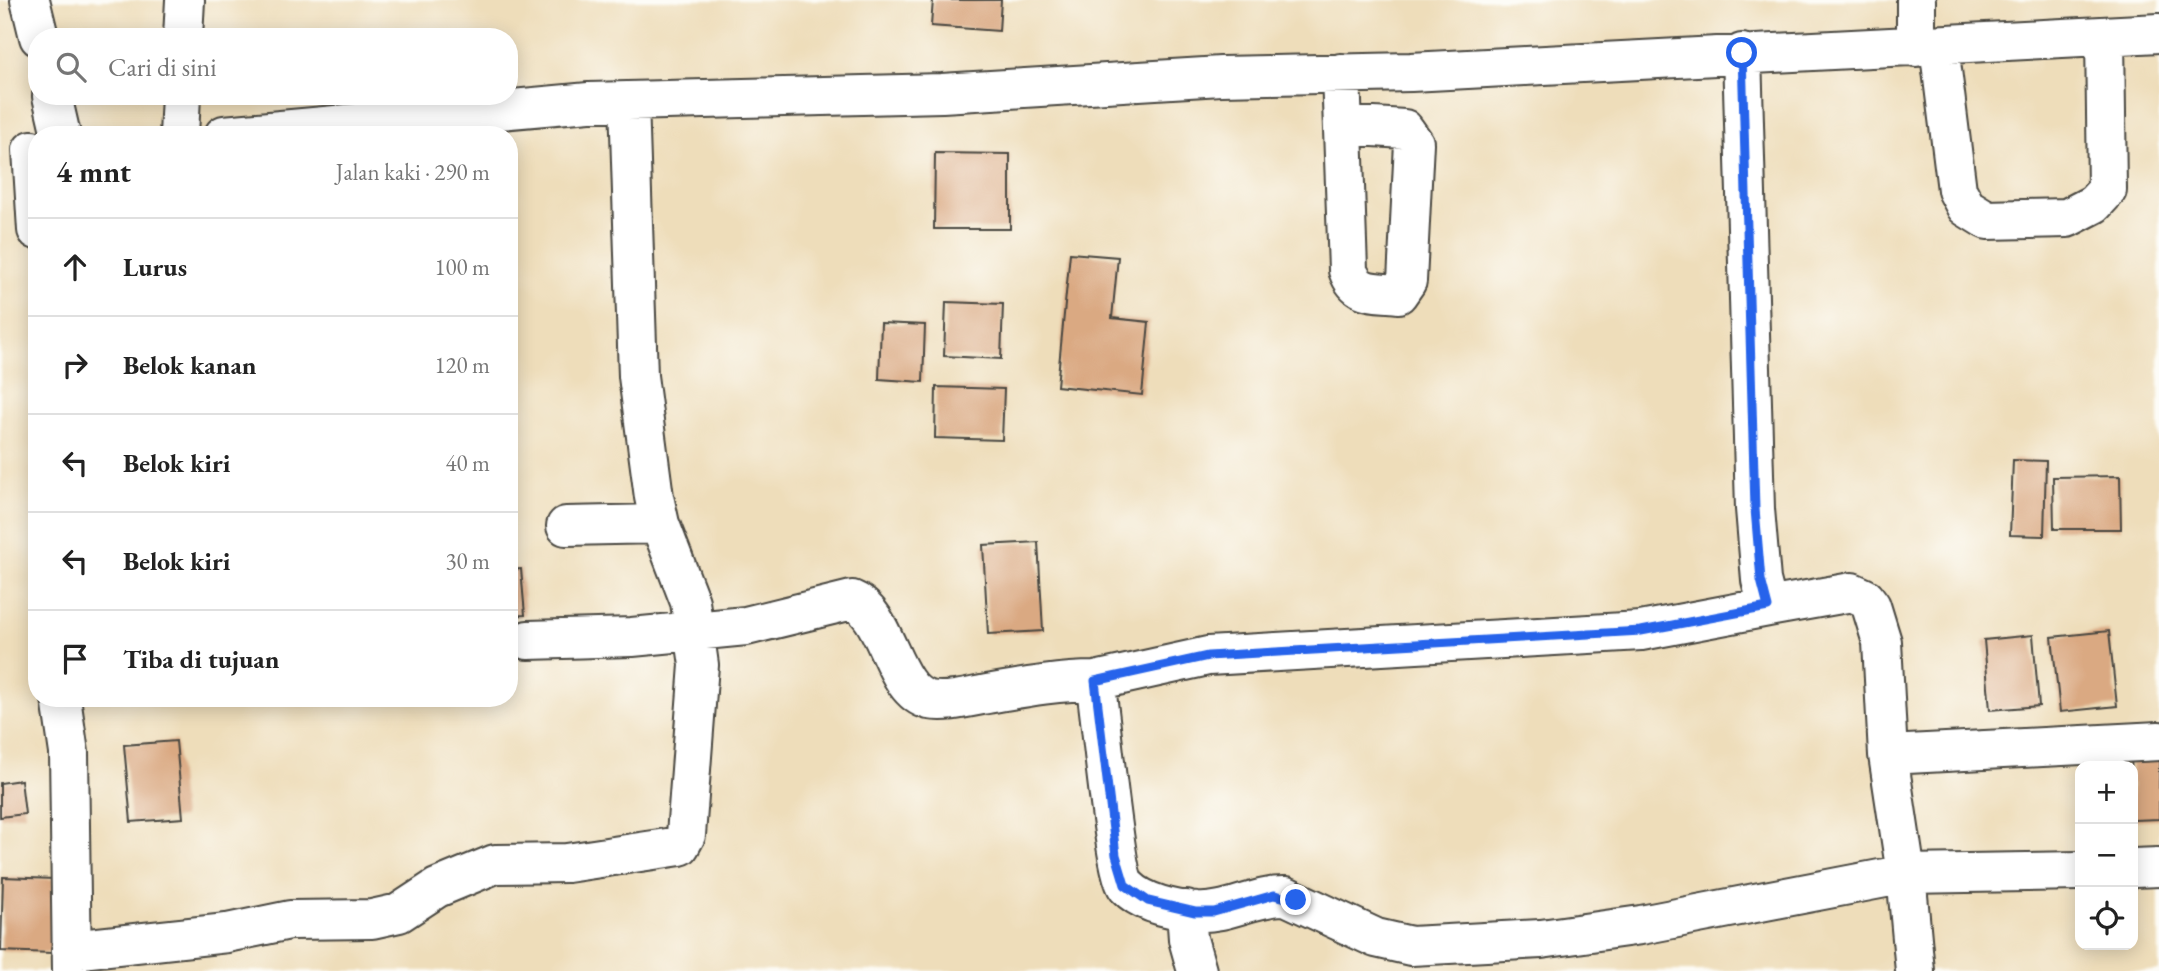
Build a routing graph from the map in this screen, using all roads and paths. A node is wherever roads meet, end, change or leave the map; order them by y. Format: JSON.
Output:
{"nodes":[{"id":1,"x":30,"y":0,"type":"edge"},
{"id":2,"x":185,"y":0,"type":"edge"},
{"id":3,"x":1916,"y":0,"type":"edge"},
{"id":4,"x":36,"y":28,"type":"edge"},
{"id":5,"x":183,"y":28,"type":"edge"},
{"id":6,"x":2159,"y":33,"type":"edge"},
{"id":7,"x":2105,"y":36,"type":"junction"},
{"id":8,"x":1928,"y":47,"type":"junction"},
{"id":9,"x":1742,"y":53,"type":"junction"},
{"id":10,"x":1341,"y":73,"type":"junction"},
{"id":11,"x":629,"y":101,"type":"junction"},
{"id":12,"x":49,"y":105,"type":"edge"},
{"id":13,"x":181,"y":105,"type":"edge"},
{"id":14,"x":1343,"y":125,"type":"dead end"},
{"id":15,"x":40,"y":126,"type":"edge"},
{"id":16,"x":179,"y":126,"type":"edge"},
{"id":17,"x":428,"y":126,"type":"edge"},
{"id":18,"x":660,"y":524,"type":"junction"},
{"id":19,"x":566,"y":526,"type":"dead end"},
{"id":20,"x":1768,"y":607,"type":"junction"},
{"id":21,"x":694,"y":631,"type":"junction"},
{"id":22,"x":528,"y":640,"type":"dead end"},
{"id":23,"x":1095,"y":681,"type":"junction"},
{"id":24,"x":62,"y":707,"type":"edge"},
{"id":25,"x":2159,"y":741,"type":"edge"},
{"id":26,"x":1888,"y":755,"type":"junction"},
{"id":27,"x":2159,"y":867,"type":"edge"},
{"id":28,"x":2138,"y":868,"type":"edge"},
{"id":29,"x":2075,"y":871,"type":"edge"},
{"id":30,"x":1906,"y":874,"type":"junction"},
{"id":31,"x":1186,"y":910,"type":"junction"},
{"id":32,"x":71,"y":961,"type":"edge"},
{"id":33,"x":1197,"y":971,"type":"edge"},
{"id":34,"x":1915,"y":971,"type":"edge"}],
"edges":[{"from":1,"to":4,"type":"street"},
{"from":2,"to":5,"type":"street"},
{"from":3,"to":8,"type":"street"},
{"from":6,"to":7,"type":"street"},
{"from":7,"to":8,"type":"street"},
{"from":7,"to":8,"type":"street"},
{"from":8,"to":9,"type":"street"},
{"from":9,"to":10,"type":"street"},
{"from":9,"to":20,"type":"street"},
{"from":10,"to":11,"type":"street"},
{"from":10,"to":14,"type":"street"},
{"from":11,"to":17,"type":"street"},
{"from":11,"to":18,"type":"street"},
{"from":12,"to":15,"type":"street"},
{"from":13,"to":16,"type":"street"},
{"from":18,"to":19,"type":"street"},
{"from":18,"to":21,"type":"street"},
{"from":20,"to":23,"type":"street"},
{"from":20,"to":26,"type":"street"},
{"from":21,"to":22,"type":"street"},
{"from":21,"to":23,"type":"street"},
{"from":21,"to":32,"type":"street"},
{"from":23,"to":31,"type":"street"},
{"from":24,"to":32,"type":"street"},
{"from":25,"to":26,"type":"street"},
{"from":26,"to":30,"type":"street"},
{"from":27,"to":28,"type":"street"},
{"from":29,"to":30,"type":"street"},
{"from":30,"to":31,"type":"street"},
{"from":30,"to":34,"type":"street"},
{"from":31,"to":33,"type":"street"}]}
